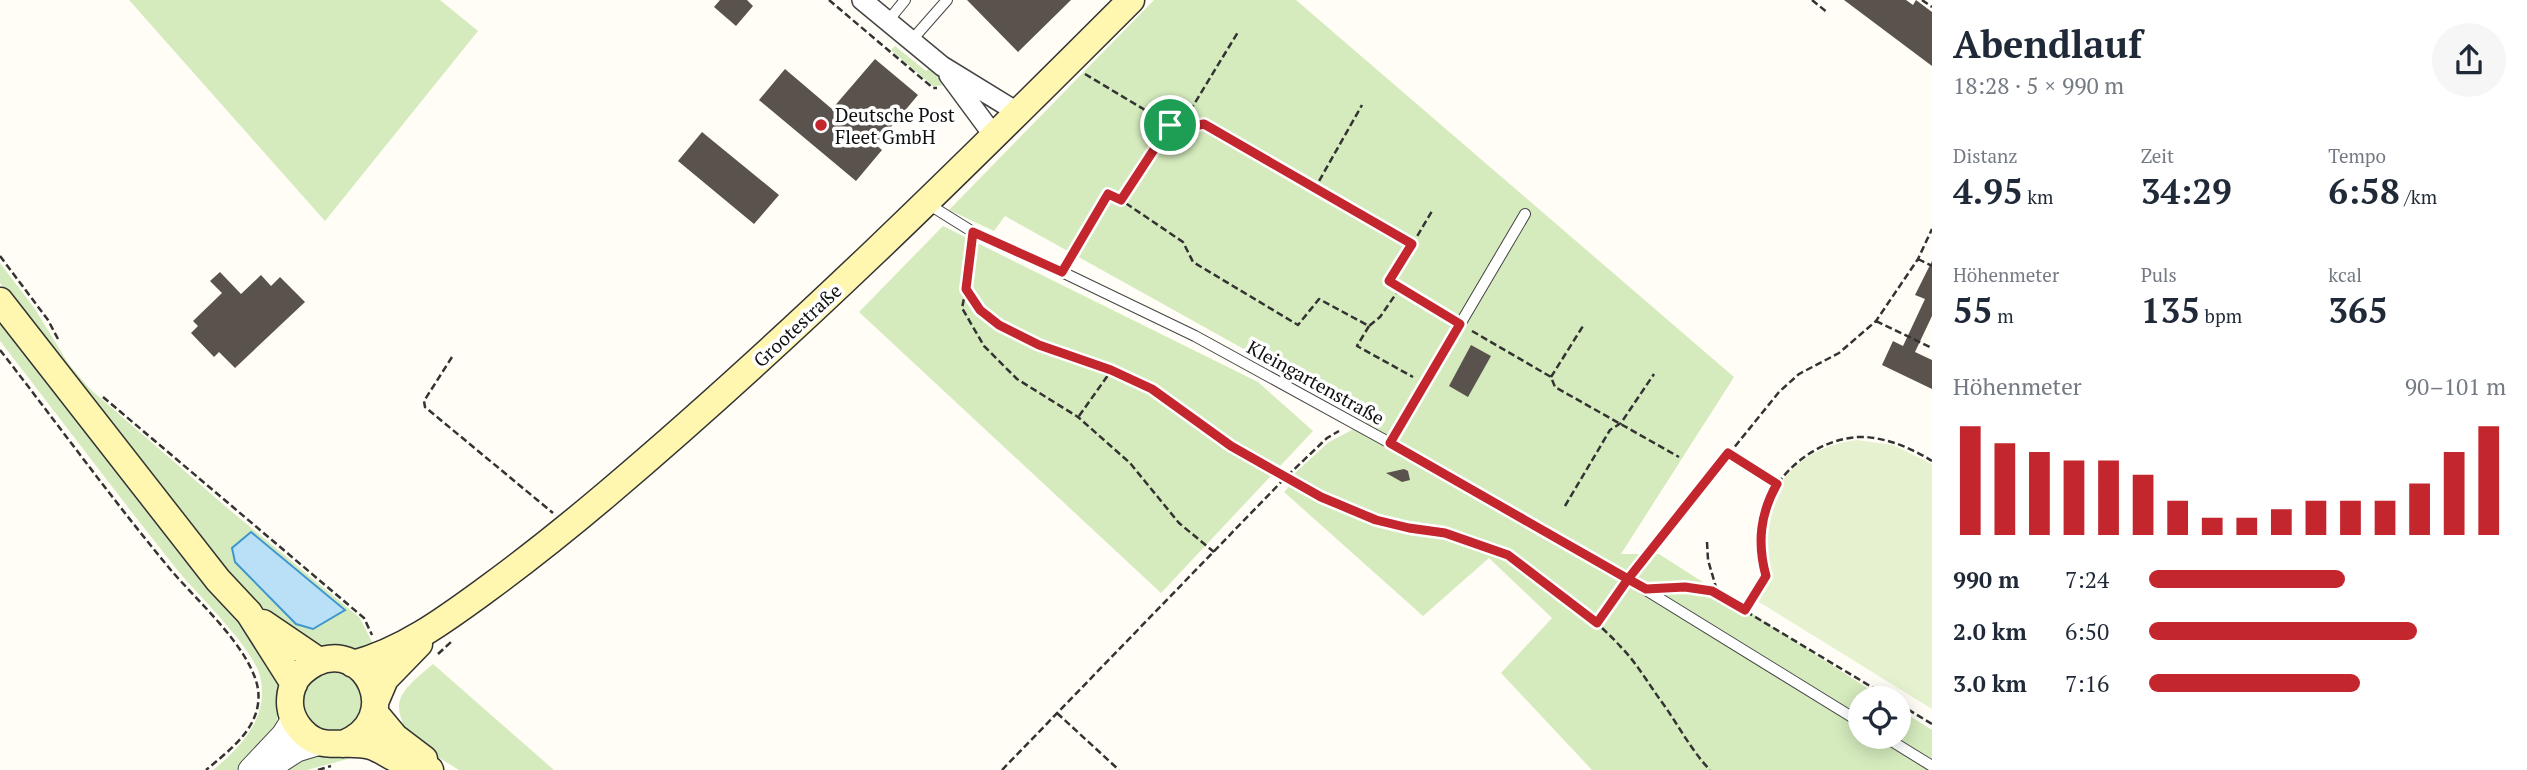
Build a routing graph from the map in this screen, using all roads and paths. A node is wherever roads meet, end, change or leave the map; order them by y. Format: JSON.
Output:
{"nodes":[{"id":1,"x":862,"y":0,"type":"edge"},
{"id":2,"x":905,"y":0,"type":"edge"},
{"id":3,"x":947,"y":0,"type":"edge"},
{"id":4,"x":1131,"y":0,"type":"edge"},
{"id":5,"x":1812,"y":0,"type":"edge"},
{"id":6,"x":1922,"y":0,"type":"edge"},
{"id":7,"x":1932,"y":7,"type":"edge"},
{"id":8,"x":1828,"y":13,"type":"dead end"},
{"id":9,"x":888,"y":21,"type":"junction"},
{"id":10,"x":1238,"y":32,"type":"dead end"},
{"id":11,"x":911,"y":41,"type":"junction"},
{"id":12,"x":942,"y":66,"type":"junction"},
{"id":13,"x":1082,"y":73,"type":"dead end"},
{"id":14,"x":1362,"y":105,"type":"dead end"},
{"id":15,"x":1017,"y":112,"type":"junction"},
{"id":16,"x":1170,"y":125,"type":"junction"},
{"id":17,"x":1179,"y":129,"type":"junction"},
{"id":18,"x":994,"y":135,"type":"junction"},
{"id":19,"x":1314,"y":190,"type":"junction"},
{"id":20,"x":1121,"y":200,"type":"junction"},
{"id":21,"x":925,"y":202,"type":"junction"},
{"id":22,"x":1432,"y":211,"type":"dead end"},
{"id":23,"x":1525,"y":214,"type":"dead end"},
{"id":24,"x":1932,"y":229,"type":"edge"},
{"id":25,"x":973,"y":232,"type":"junction"},
{"id":26,"x":1412,"y":244,"type":"junction"},
{"id":27,"x":0,"y":256,"type":"edge"},
{"id":28,"x":1918,"y":259,"type":"junction"},
{"id":29,"x":1932,"y":266,"type":"edge"},
{"id":30,"x":1062,"y":272,"type":"junction"},
{"id":31,"x":1400,"y":288,"type":"junction"},
{"id":32,"x":966,"y":289,"type":"junction"},
{"id":33,"x":0,"y":301,"type":"edge"},
{"id":34,"x":1876,"y":321,"type":"junction"},
{"id":35,"x":1460,"y":324,"type":"junction"},
{"id":36,"x":1369,"y":326,"type":"junction"},
{"id":37,"x":1583,"y":326,"type":"dead end"},
{"id":38,"x":59,"y":341,"type":"dead end"},
{"id":39,"x":1932,"y":348,"type":"edge"},
{"id":40,"x":0,"y":350,"type":"edge"},
{"id":41,"x":452,"y":357,"type":"dead end"},
{"id":42,"x":1111,"y":370,"type":"junction"},
{"id":43,"x":1654,"y":374,"type":"dead end"},
{"id":44,"x":1551,"y":377,"type":"junction"},
{"id":45,"x":1425,"y":384,"type":"junction"},
{"id":46,"x":100,"y":394,"type":"dead end"},
{"id":47,"x":1078,"y":417,"type":"junction"},
{"id":48,"x":1353,"y":422,"type":"junction"},
{"id":49,"x":1621,"y":423,"type":"junction"},
{"id":50,"x":1390,"y":443,"type":"junction"},
{"id":51,"x":1728,"y":453,"type":"junction"},
{"id":52,"x":1679,"y":457,"type":"dead end"},
{"id":53,"x":1932,"y":461,"type":"edge"},
{"id":54,"x":1285,"y":478,"type":"junction"},
{"id":55,"x":1777,"y":484,"type":"junction"},
{"id":56,"x":1565,"y":506,"type":"dead end"},
{"id":57,"x":569,"y":526,"type":"junction"},
{"id":58,"x":1707,"y":542,"type":"dead end"},
{"id":59,"x":1214,"y":552,"type":"junction"},
{"id":60,"x":1628,"y":579,"type":"junction"},
{"id":61,"x":1646,"y":589,"type":"junction"},
{"id":62,"x":1718,"y":594,"type":"junction"},
{"id":63,"x":1745,"y":610,"type":"junction"},
{"id":64,"x":248,"y":613,"type":"junction"},
{"id":65,"x":439,"y":623,"type":"junction"},
{"id":66,"x":1597,"y":623,"type":"junction"},
{"id":67,"x":385,"y":653,"type":"junction"},
{"id":68,"x":319,"y":661,"type":"junction"},
{"id":69,"x":353,"y":664,"type":"junction"},
{"id":70,"x":294,"y":684,"type":"junction"},
{"id":71,"x":1870,"y":686,"type":"edge"},
{"id":72,"x":376,"y":706,"type":"junction"},
{"id":73,"x":1911,"y":711,"type":"edge"},
{"id":74,"x":1057,"y":713,"type":"junction"},
{"id":75,"x":1848,"y":715,"type":"edge"},
{"id":76,"x":293,"y":719,"type":"junction"},
{"id":77,"x":1932,"y":724,"type":"edge"},
{"id":78,"x":331,"y":744,"type":"junction"},
{"id":79,"x":1904,"y":749,"type":"edge"},
{"id":80,"x":1932,"y":766,"type":"edge"},
{"id":81,"x":206,"y":770,"type":"edge"},
{"id":82,"x":250,"y":770,"type":"edge"},
{"id":83,"x":267,"y":770,"type":"edge"},
{"id":84,"x":430,"y":770,"type":"edge"},
{"id":85,"x":436,"y":770,"type":"edge"},
{"id":86,"x":1002,"y":770,"type":"edge"},
{"id":87,"x":1119,"y":770,"type":"edge"},
{"id":88,"x":1710,"y":770,"type":"edge"}],
"edges":[{"from":1,"to":9,"type":"street"},
{"from":2,"to":9,"type":"lane"},
{"from":3,"to":11,"type":"lane"},
{"from":4,"to":15,"type":"main road","name":"Grootestraße"},
{"from":5,"to":8,"type":"path"},
{"from":6,"to":7,"type":"path"},
{"from":9,"to":11,"type":"street"},
{"from":10,"to":17,"type":"path"},
{"from":11,"to":12,"type":"street"},
{"from":12,"to":15,"type":"street"},
{"from":12,"to":18,"type":"street"},
{"from":13,"to":16,"type":"path"},
{"from":14,"to":19,"type":"path"},
{"from":15,"to":18,"type":"main road","name":"Grootestraße"},
{"from":16,"to":17,"type":"path"},
{"from":16,"to":20,"type":"path"},
{"from":17,"to":19,"type":"path"},
{"from":18,"to":21,"type":"main road","name":"Grootestraße"},
{"from":19,"to":26,"type":"path"},
{"from":20,"to":30,"type":"path"},
{"from":20,"to":36,"type":"path"},
{"from":21,"to":25,"type":"lane","name":"Kleingartenstraße"},
{"from":21,"to":57,"type":"main road","name":"Grootestraße"},
{"from":22,"to":26,"type":"path"},
{"from":23,"to":35,"type":"lane"},
{"from":24,"to":28,"type":"path"},
{"from":25,"to":30,"type":"lane","name":"Kleingartenstraße"},
{"from":25,"to":32,"type":"path"},
{"from":26,"to":31,"type":"path"},
{"from":27,"to":38,"type":"path"},
{"from":28,"to":29,"type":"path"},
{"from":28,"to":34,"type":"path"},
{"from":30,"to":48,"type":"lane","name":"Kleingartenstraße"},
{"from":31,"to":35,"type":"path"},
{"from":31,"to":36,"type":"path"},
{"from":32,"to":42,"type":"path"},
{"from":32,"to":47,"type":"path"},
{"from":33,"to":64,"type":"main road"},
{"from":34,"to":39,"type":"path"},
{"from":34,"to":51,"type":"path"},
{"from":35,"to":44,"type":"path"},
{"from":35,"to":45,"type":"lane"},
{"from":36,"to":45,"type":"path"},
{"from":37,"to":44,"type":"path"},
{"from":40,"to":81,"type":"path"},
{"from":41,"to":57,"type":"path"},
{"from":42,"to":47,"type":"path"},
{"from":42,"to":54,"type":"path"},
{"from":43,"to":49,"type":"path"},
{"from":44,"to":49,"type":"path"},
{"from":45,"to":50,"type":"lane"},
{"from":46,"to":67,"type":"path"},
{"from":47,"to":59,"type":"path"},
{"from":48,"to":50,"type":"lane","name":"Kleingartenstraße"},
{"from":48,"to":54,"type":"path"},
{"from":49,"to":52,"type":"path"},
{"from":49,"to":56,"type":"path"},
{"from":50,"to":60,"type":"lane","name":"Kleingartenstraße"},
{"from":51,"to":55,"type":"path"},
{"from":51,"to":60,"type":"path"},
{"from":53,"to":55,"type":"path"},
{"from":54,"to":59,"type":"path"},
{"from":54,"to":66,"type":"path"},
{"from":55,"to":63,"type":"path"},
{"from":57,"to":65,"type":"main road","name":"Grootestraße"},
{"from":58,"to":62,"type":"path"},
{"from":59,"to":74,"type":"path"},
{"from":60,"to":61,"type":"lane","name":"Kleingartenstraße"},
{"from":60,"to":66,"type":"path"},
{"from":61,"to":62,"type":"path"},
{"from":61,"to":75,"type":"lane","name":"Kleingartenstraße"},
{"from":62,"to":63,"type":"path"},
{"from":63,"to":71,"type":"path"},
{"from":64,"to":68,"type":"main road"},
{"from":64,"to":70,"type":"main road"},
{"from":65,"to":67,"type":"main road","name":"Grootestraße"},
{"from":65,"to":72,"type":"main road","name":"Grootestraße"},
{"from":66,"to":88,"type":"path"},
{"from":67,"to":69,"type":"main road","name":"Grootestraße"},
{"from":68,"to":69,"type":"main road"},
{"from":68,"to":70,"type":"main road"},
{"from":69,"to":72,"type":"main road"},
{"from":70,"to":76,"type":"main road"},
{"from":72,"to":78,"type":"main road"},
{"from":72,"to":85,"type":"main road"},
{"from":73,"to":77,"type":"path"},
{"from":74,"to":86,"type":"path"},
{"from":74,"to":87,"type":"path"},
{"from":76,"to":78,"type":"main road"},
{"from":76,"to":82,"type":"street"},
{"from":78,"to":83,"type":"street"},
{"from":78,"to":84,"type":"main road"},
{"from":79,"to":80,"type":"lane"}]}
